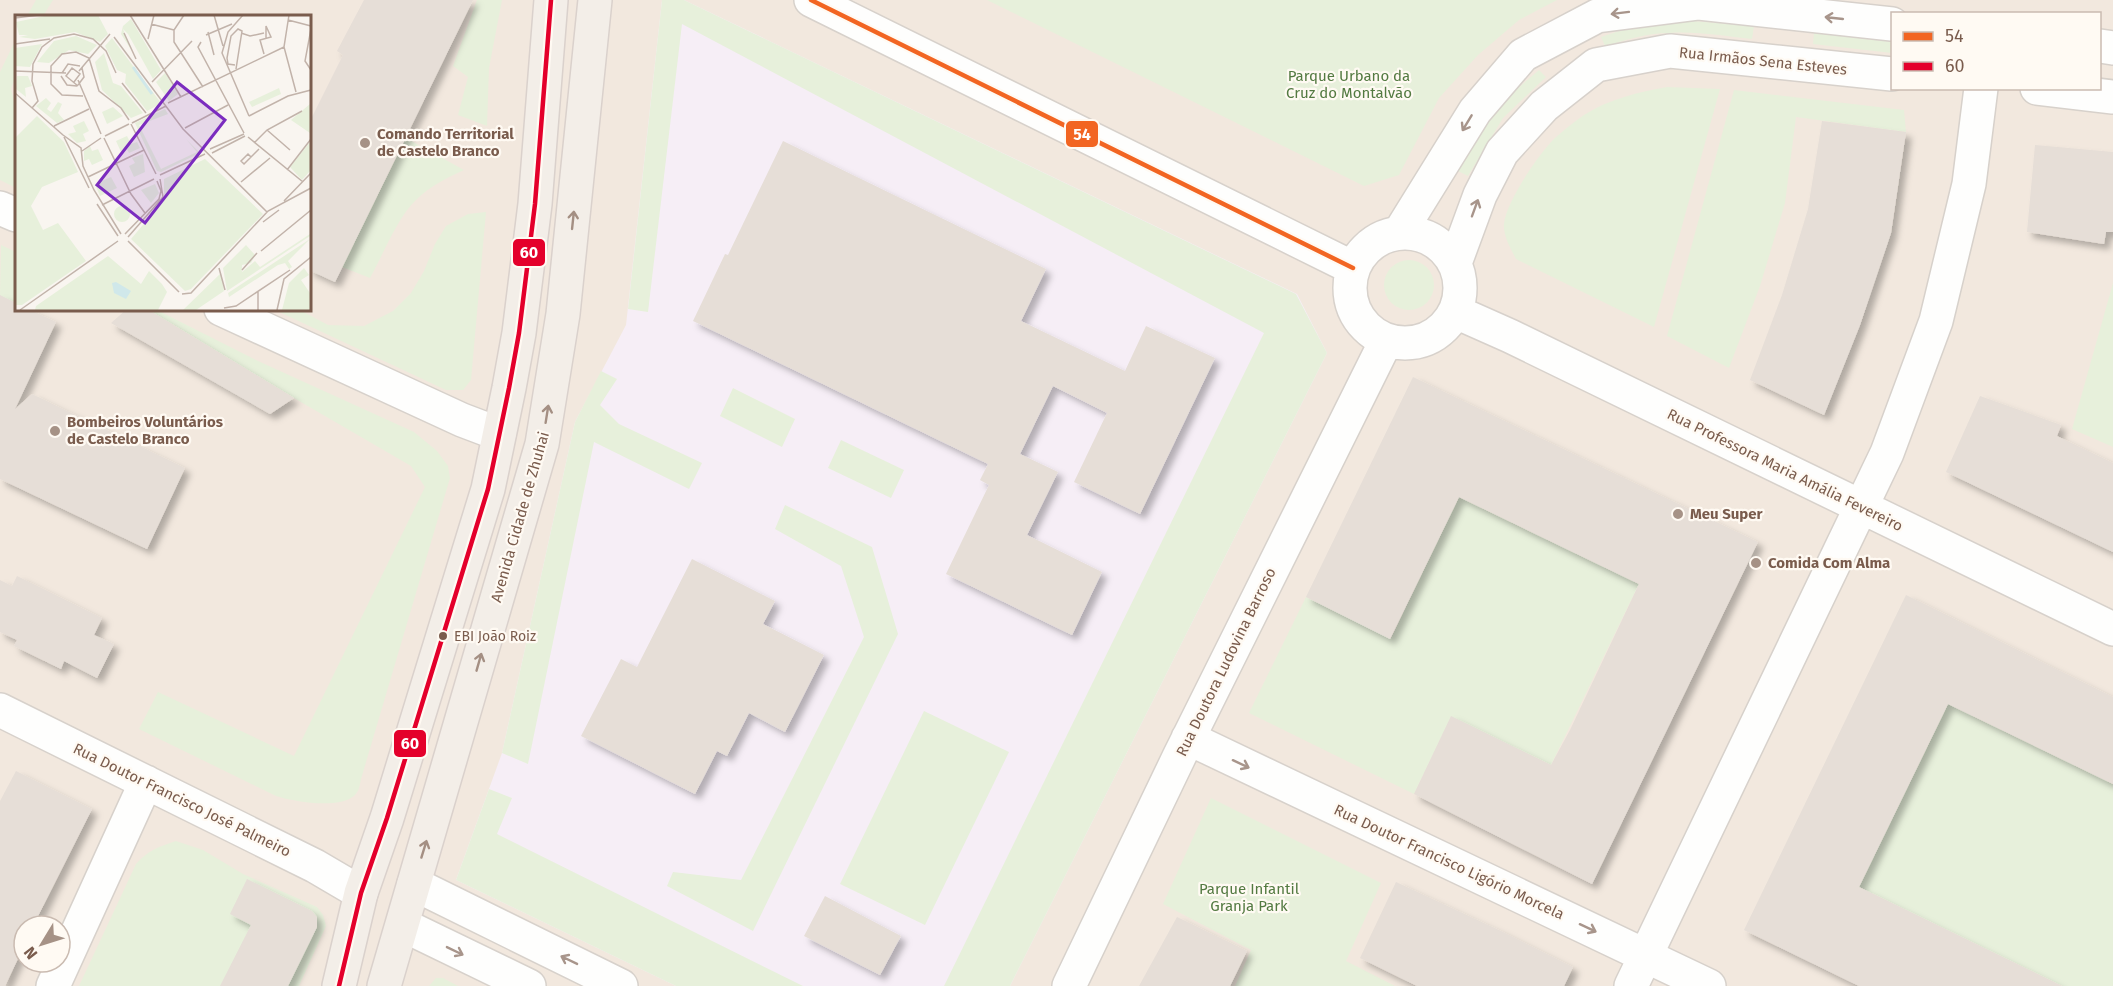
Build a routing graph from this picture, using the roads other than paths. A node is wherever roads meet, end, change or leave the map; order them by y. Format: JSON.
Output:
{"nodes":[{"id":1,"x":551,"y":0,"type":"edge"},
{"id":2,"x":596,"y":0,"type":"edge"},
{"id":3,"x":811,"y":0,"type":"edge"},
{"id":4,"x":1891,"y":24,"type":"edge"},
{"id":5,"x":1891,"y":74,"type":"edge"},
{"id":6,"x":1981,"y":90,"type":"edge"},
{"id":7,"x":2054,"y":90,"type":"edge"},
{"id":8,"x":2113,"y":97,"type":"edge"},
{"id":9,"x":0,"y":208,"type":"edge"},
{"id":10,"x":15,"y":215,"type":"edge"},
{"id":11,"x":1400,"y":232,"type":"junction"},
{"id":12,"x":1455,"y":263,"type":"junction"},
{"id":13,"x":1353,"y":268,"type":"junction"},
{"id":14,"x":223,"y":310,"type":"edge"},
{"id":15,"x":1456,"y":312,"type":"junction"},
{"id":16,"x":1386,"y":340,"type":"junction"},
{"id":17,"x":499,"y":434,"type":"junction"},
{"id":18,"x":1862,"y":507,"type":"junction"},
{"id":19,"x":2113,"y":630,"type":"edge"},
{"id":20,"x":0,"y":710,"type":"edge"},
{"id":21,"x":1188,"y":738,"type":"junction"},
{"id":22,"x":147,"y":782,"type":"junction"},
{"id":23,"x":414,"y":884,"type":"junction"},
{"id":24,"x":361,"y":893,"type":"junction"},
{"id":25,"x":403,"y":925,"type":"junction"},
{"id":26,"x":1646,"y":955,"type":"junction"},
{"id":27,"x":53,"y":986,"type":"edge"},
{"id":28,"x":339,"y":986,"type":"edge"},
{"id":29,"x":384,"y":986,"type":"edge"},
{"id":30,"x":529,"y":986,"type":"edge"},
{"id":31,"x":621,"y":986,"type":"edge"},
{"id":32,"x":1069,"y":986,"type":"edge"},
{"id":33,"x":1631,"y":986,"type":"edge"},
{"id":34,"x":1709,"y":986,"type":"edge"}],
"edges":[{"from":1,"to":17,"type":"main road"},
{"from":23,"to":2,"type":"main road","name":"Avenida Cidade de Zhuhai","one_way":true},
{"from":3,"to":13,"type":"street"},
{"from":4,"to":11,"type":"street","one_way":true},
{"from":12,"to":5,"type":"street","name":"Rua Irmãos Sena Esteves","one_way":true},
{"from":6,"to":18,"type":"street"},
{"from":7,"to":8,"type":"street"},
{"from":9,"to":10,"type":"street"},
{"from":11,"to":12,"type":"street"},
{"from":11,"to":13,"type":"street"},
{"from":12,"to":15,"type":"street"},
{"from":13,"to":16,"type":"street"},
{"from":14,"to":17,"type":"street"},
{"from":15,"to":16,"type":"street"},
{"from":15,"to":18,"type":"street","name":"Rua Professora Maria Amália Fevereiro"},
{"from":16,"to":21,"type":"street","name":"Rua Doutora Ludovina Barroso"},
{"from":17,"to":24,"type":"main road"},
{"from":18,"to":19,"type":"street","name":"Rua Professora Maria Amália Fevereiro"},
{"from":18,"to":26,"type":"street"},
{"from":20,"to":22,"type":"street","name":"Rua Doutor Francisco José Palmeiro"},
{"from":21,"to":26,"type":"street","name":"Rua Doutor Francisco Ligório Morcela","one_way":true},
{"from":21,"to":32,"type":"street","name":"Rua Doutora Ludovina Barroso"},
{"from":22,"to":24,"type":"street","name":"Rua Doutor Francisco José Palmeiro"},
{"from":22,"to":27,"type":"street"},
{"from":23,"to":25,"type":"main road","name":"Avenida Cidade de Zhuhai"},
{"from":31,"to":23,"type":"street","one_way":true},
{"from":24,"to":28,"type":"main road"},
{"from":25,"to":29,"type":"main road","name":"Avenida Cidade de Zhuhai"},
{"from":25,"to":30,"type":"street","one_way":true},
{"from":26,"to":33,"type":"street"},
{"from":26,"to":34,"type":"street","name":"Rua Doutor Francisco Ligório Morcela"}]}
